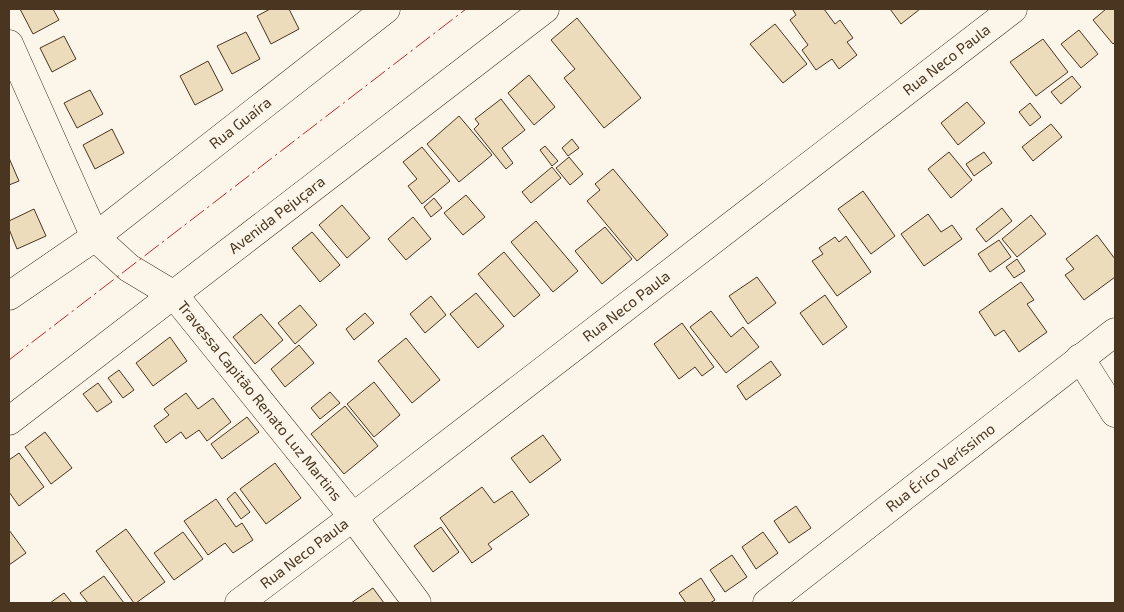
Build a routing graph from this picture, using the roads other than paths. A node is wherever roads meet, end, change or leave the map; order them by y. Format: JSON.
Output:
{"nodes":[{"id":1,"x":386,"y":9,"type":"edge"},
{"id":2,"x":545,"y":9,"type":"edge"},
{"id":3,"x":1013,"y":9,"type":"edge"},
{"id":4,"x":9,"y":44,"type":"edge"},
{"id":5,"x":95,"y":237,"type":"junction"},
{"id":6,"x":174,"y":295,"type":"junction"},
{"id":7,"x":9,"y":296,"type":"edge"},
{"id":8,"x":1115,"y":332,"type":"edge"},
{"id":9,"x":1080,"y":358,"type":"junction"},
{"id":10,"x":1115,"y":413,"type":"edge"},
{"id":11,"x":9,"y":421,"type":"edge"},
{"id":12,"x":353,"y":517,"type":"junction"},
{"id":13,"x":239,"y":603,"type":"edge"},
{"id":14,"x":418,"y":603,"type":"edge"},
{"id":15,"x":767,"y":603,"type":"edge"}],
"edges":[{"from":1,"to":5,"type":"street","name":"Rua Guaíra"},
{"from":2,"to":6,"type":"street","name":"Avenida Pejuçara"},
{"from":3,"to":12,"type":"street","name":"Rua Neco Paula"},
{"from":4,"to":5,"type":"street"},
{"from":5,"to":6,"type":"street"},
{"from":5,"to":7,"type":"street","name":"Rua Guaíra"},
{"from":6,"to":11,"type":"street","name":"Avenida Pejuçara"},
{"from":6,"to":12,"type":"street","name":"Travessa Capitão Renato Luz Martins"},
{"from":8,"to":9,"type":"street","name":"Rua Érico Veríssimo"},
{"from":9,"to":10,"type":"street"},
{"from":9,"to":15,"type":"street","name":"Rua Érico Veríssimo"},
{"from":12,"to":13,"type":"street","name":"Rua Neco Paula"},
{"from":12,"to":14,"type":"street","name":"Travessa Capitão Renato Luz Martins"}]}
